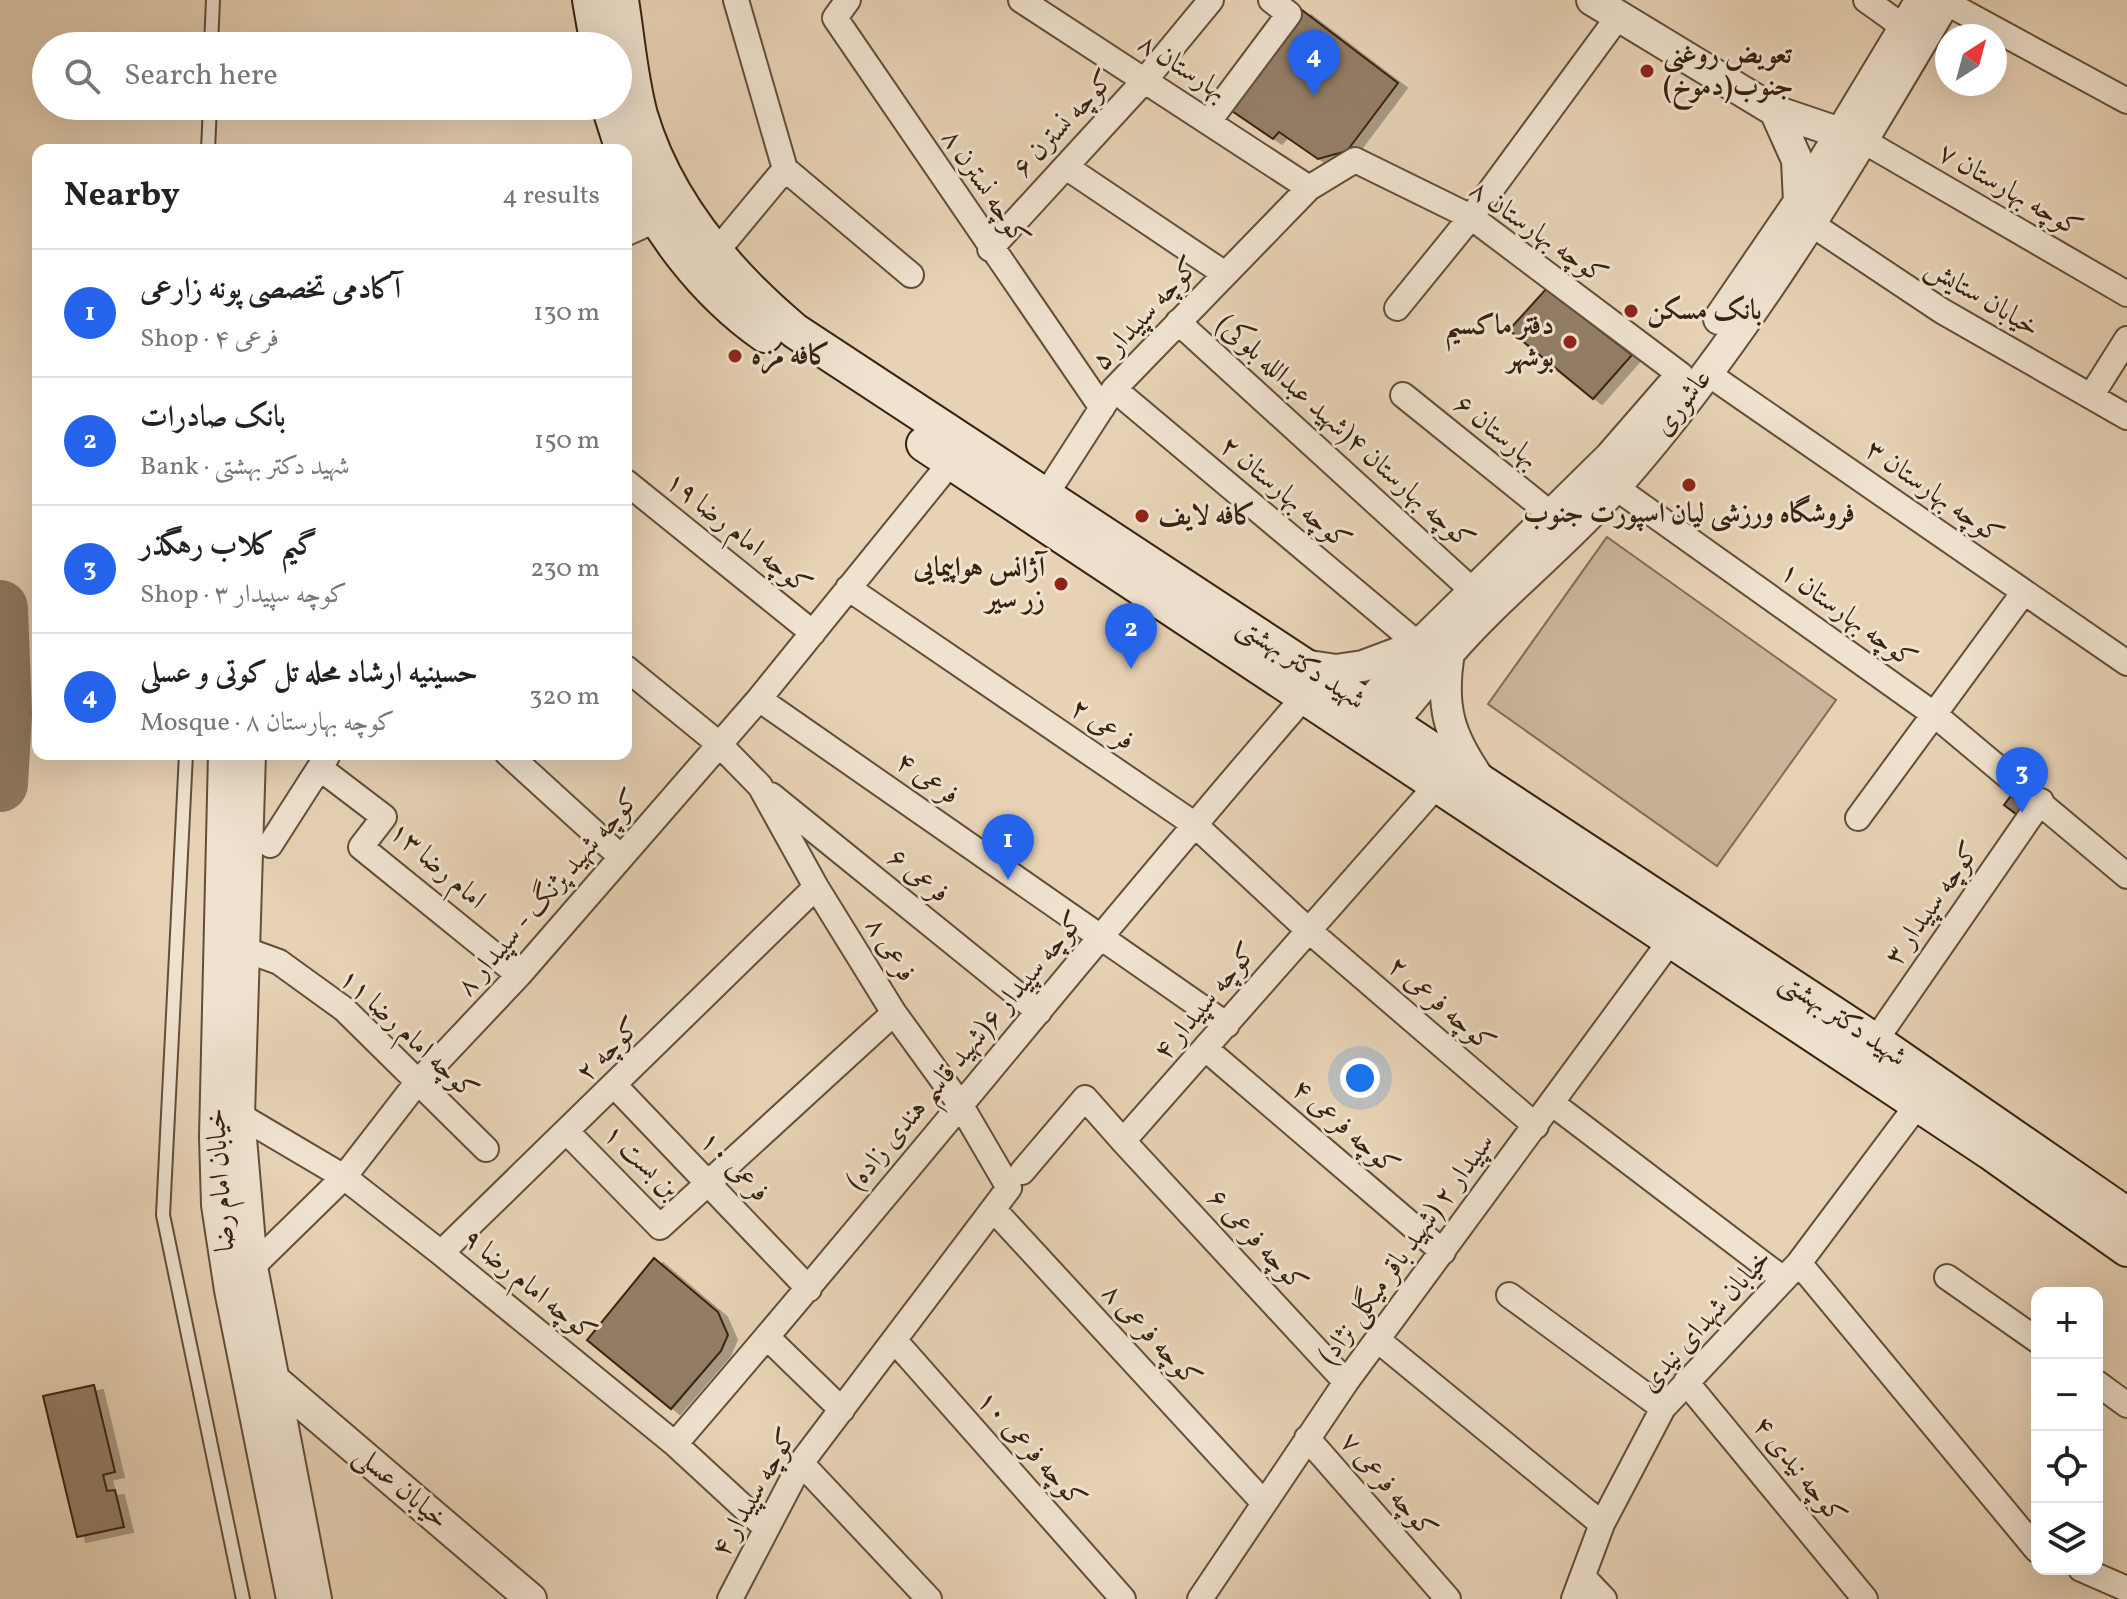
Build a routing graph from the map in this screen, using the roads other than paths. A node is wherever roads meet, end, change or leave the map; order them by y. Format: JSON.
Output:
{"nodes":[{"id":1,"x":213,"y":0,"type":"edge"},
{"id":2,"x":590,"y":0,"type":"edge"},
{"id":3,"x":621,"y":0,"type":"edge"},
{"id":4,"x":736,"y":0,"type":"edge"},
{"id":5,"x":848,"y":0,"type":"edge"},
{"id":6,"x":1021,"y":0,"type":"edge"},
{"id":7,"x":1211,"y":0,"type":"edge"},
{"id":8,"x":1271,"y":0,"type":"edge"},
{"id":9,"x":1592,"y":0,"type":"edge"},
{"id":10,"x":1866,"y":0,"type":"edge"},
{"id":11,"x":1937,"y":1,"type":"edge"},
{"id":12,"x":1618,"y":17,"type":"junction"},
{"id":13,"x":1905,"y":28,"type":"junction"},
{"id":14,"x":212,"y":32,"type":"edge"},
{"id":15,"x":596,"y":32,"type":"edge"},
{"id":16,"x":626,"y":32,"type":"edge"},
{"id":17,"x":632,"y":68,"type":"edge"},
{"id":18,"x":1145,"y":80,"type":"junction"},
{"id":19,"x":2127,"y":101,"type":"edge"},
{"id":20,"x":1775,"y":111,"type":"junction"},
{"id":21,"x":209,"y":120,"type":"edge"},
{"id":22,"x":613,"y":120,"type":"edge"},
{"id":23,"x":1209,"y":121,"type":"junction"},
{"id":24,"x":1851,"y":138,"type":"junction"},
{"id":25,"x":208,"y":144,"type":"edge"},
{"id":26,"x":621,"y":144,"type":"edge"},
{"id":27,"x":1066,"y":167,"type":"junction"},
{"id":28,"x":785,"y":169,"type":"junction"},
{"id":29,"x":1309,"y":188,"type":"junction"},
{"id":30,"x":640,"y":195,"type":"edge"},
{"id":31,"x":1804,"y":213,"type":"junction"},
{"id":32,"x":1471,"y":217,"type":"junction"},
{"id":33,"x":990,"y":249,"type":"junction"},
{"id":34,"x":716,"y":252,"type":"junction"},
{"id":35,"x":1225,"y":274,"type":"junction"},
{"id":36,"x":911,"y":275,"type":"dead end"},
{"id":37,"x":2127,"y":294,"type":"edge"},
{"id":38,"x":1397,"y":308,"type":"dead end"},
{"id":39,"x":1178,"y":322,"type":"junction"},
{"id":40,"x":2127,"y":339,"type":"edge"},
{"id":41,"x":1694,"y":374,"type":"junction"},
{"id":42,"x":1403,"y":395,"type":"dead end"},
{"id":43,"x":2091,"y":396,"type":"junction"},
{"id":44,"x":1108,"y":399,"type":"junction"},
{"id":45,"x":2127,"y":417,"type":"edge"},
{"id":46,"x":951,"y":462,"type":"junction"},
{"id":47,"x":632,"y":487,"type":"edge"},
{"id":48,"x":1615,"y":487,"type":"junction"},
{"id":49,"x":1045,"y":496,"type":"junction"},
{"id":50,"x":1552,"y":515,"type":"junction"},
{"id":51,"x":848,"y":588,"type":"junction"},
{"id":52,"x":1472,"y":590,"type":"junction"},
{"id":53,"x":2024,"y":592,"type":"junction"},
{"id":54,"x":813,"y":633,"type":"junction"},
{"id":55,"x":1452,"y":636,"type":"junction"},
{"id":56,"x":1419,"y":645,"type":"junction"},
{"id":57,"x":2127,"y":663,"type":"edge"},
{"id":58,"x":632,"y":673,"type":"edge"},
{"id":59,"x":1304,"y":681,"type":"junction"},
{"id":60,"x":759,"y":699,"type":"junction"},
{"id":61,"x":1935,"y":715,"type":"junction"},
{"id":62,"x":1374,"y":723,"type":"junction"},
{"id":63,"x":719,"y":744,"type":"junction"},
{"id":64,"x":186,"y":760,"type":"edge"},
{"id":65,"x":224,"y":760,"type":"edge"},
{"id":66,"x":250,"y":760,"type":"edge"},
{"id":67,"x":515,"y":760,"type":"edge"},
{"id":68,"x":325,"y":761,"type":"edge"},
{"id":69,"x":1481,"y":782,"type":"junction"},
{"id":70,"x":1437,"y":785,"type":"junction"},
{"id":71,"x":760,"y":786,"type":"junction"},
{"id":72,"x":2041,"y":801,"type":"junction"},
{"id":73,"x":1858,"y":818,"type":"dead end"},
{"id":74,"x":1194,"y":824,"type":"junction"},
{"id":75,"x":270,"y":845,"type":"dead end"},
{"id":76,"x":621,"y":857,"type":"junction"},
{"id":77,"x":2127,"y":876,"type":"edge"},
{"id":78,"x":816,"y":887,"type":"junction"},
{"id":79,"x":1307,"y":929,"type":"junction"},
{"id":80,"x":1102,"y":936,"type":"junction"},
{"id":81,"x":1671,"y":940,"type":"junction"},
{"id":82,"x":243,"y":949,"type":"junction"},
{"id":83,"x":519,"y":975,"type":"junction"},
{"id":84,"x":1039,"y":1012,"type":"junction"},
{"id":85,"x":894,"y":1013,"type":"junction"},
{"id":86,"x":1227,"y":1025,"type":"junction"},
{"id":87,"x":1875,"y":1041,"type":"junction"},
{"id":88,"x":1207,"y":1050,"type":"junction"},
{"id":89,"x":416,"y":1084,"type":"junction"},
{"id":90,"x":615,"y":1086,"type":"junction"},
{"id":91,"x":960,"y":1104,"type":"junction"},
{"id":92,"x":1553,"y":1104,"type":"junction"},
{"id":93,"x":1918,"y":1104,"type":"junction"},
{"id":94,"x":239,"y":1115,"type":"junction"},
{"id":95,"x":1536,"y":1126,"type":"junction"},
{"id":96,"x":568,"y":1133,"type":"junction"},
{"id":97,"x":1123,"y":1141,"type":"junction"},
{"id":98,"x":486,"y":1149,"type":"dead end"},
{"id":99,"x":344,"y":1177,"type":"junction"},
{"id":100,"x":1016,"y":1180,"type":"junction"},
{"id":101,"x":708,"y":1181,"type":"junction"},
{"id":102,"x":994,"y":1210,"type":"junction"},
{"id":103,"x":2127,"y":1215,"type":"edge"},
{"id":104,"x":2127,"y":1249,"type":"edge"},
{"id":105,"x":1443,"y":1252,"type":"junction"},
{"id":106,"x":441,"y":1253,"type":"junction"},
{"id":107,"x":252,"y":1267,"type":"junction"},
{"id":108,"x":1791,"y":1271,"type":"junction"},
{"id":109,"x":1947,"y":1277,"type":"dead end"},
{"id":110,"x":809,"y":1289,"type":"junction"},
{"id":111,"x":1509,"y":1295,"type":"dead end"},
{"id":112,"x":2031,"y":1336,"type":"edge"},
{"id":113,"x":767,"y":1337,"type":"junction"},
{"id":114,"x":895,"y":1341,"type":"junction"},
{"id":115,"x":1379,"y":1341,"type":"junction"},
{"id":116,"x":271,"y":1377,"type":"junction"},
{"id":117,"x":1346,"y":1382,"type":"junction"},
{"id":118,"x":1686,"y":1382,"type":"junction"},
{"id":119,"x":2103,"y":1387,"type":"edge"},
{"id":120,"x":2127,"y":1405,"type":"edge"},
{"id":121,"x":1663,"y":1408,"type":"junction"},
{"id":122,"x":842,"y":1410,"type":"junction"},
{"id":123,"x":1307,"y":1438,"type":"junction"},
{"id":124,"x":675,"y":1444,"type":"junction"},
{"id":125,"x":801,"y":1463,"type":"junction"},
{"id":126,"x":1264,"y":1503,"type":"junction"},
{"id":127,"x":1602,"y":1524,"type":"junction"},
{"id":128,"x":765,"y":1527,"type":"junction"},
{"id":129,"x":2031,"y":1544,"type":"edge"},
{"id":130,"x":2095,"y":1575,"type":"edge"},
{"id":131,"x":1578,"y":1588,"type":"edge"},
{"id":132,"x":2127,"y":1589,"type":"edge"},
{"id":133,"x":314,"y":1594,"type":"edge"},
{"id":134,"x":735,"y":1597,"type":"edge"},
{"id":135,"x":243,"y":1599,"type":"edge"},
{"id":136,"x":531,"y":1599,"type":"edge"},
{"id":137,"x":929,"y":1599,"type":"edge"},
{"id":138,"x":1123,"y":1599,"type":"edge"},
{"id":139,"x":1200,"y":1599,"type":"edge"},
{"id":140,"x":1448,"y":1599,"type":"edge"},
{"id":141,"x":1604,"y":1599,"type":"edge"},
{"id":142,"x":1865,"y":1599,"type":"edge"}],
"edges":[{"from":1,"to":14,"type":"lane"},
{"from":2,"to":15,"type":"main road"},
{"from":3,"to":16,"type":"main road","name":"شهید دکتر بهشتی"},
{"from":4,"to":28,"type":"street"},
{"from":5,"to":33,"type":"street","name":"کوچه نسترن ۸"},
{"from":6,"to":18,"type":"street","name":"بهارستان ۸"},
{"from":7,"to":18,"type":"street","name":"کوچه نسترن ۶"},
{"from":8,"to":23,"type":"street"},
{"from":9,"to":12,"type":"street"},
{"from":10,"to":13,"type":"street"},
{"from":11,"to":13,"type":"street","name":"عاشوری"},
{"from":11,"to":19,"type":"street"},
{"from":11,"to":24,"type":"street","name":"عاشوری"},
{"from":12,"to":20,"type":"street"},
{"from":12,"to":32,"type":"street"},
{"from":13,"to":24,"type":"street","name":"عاشوری"},
{"from":17,"to":30,"type":"main road","name":"شهید دکتر بهشتی"},
{"from":18,"to":23,"type":"street","name":"بهارستان ۸"},
{"from":18,"to":27,"type":"street","name":"کوچه نسترن ۶"},
{"from":20,"to":24,"type":"street"},
{"from":20,"to":31,"type":"street"},
{"from":21,"to":25,"type":"lane"},
{"from":22,"to":26,"type":"main road"},
{"from":23,"to":29,"type":"street","name":"بهارستان ۸"},
{"from":24,"to":31,"type":"street","name":"عاشوری"},
{"from":24,"to":37,"type":"street","name":"کوچه بهارستان ۷"},
{"from":27,"to":33,"type":"street","name":"کوچه نسترن ۶"},
{"from":27,"to":35,"type":"street"},
{"from":28,"to":34,"type":"street"},
{"from":28,"to":36,"type":"street"},
{"from":29,"to":32,"type":"street","name":"کوچه بهارستان ۸"},
{"from":29,"to":35,"type":"street","name":"کوچه سپیدار ۵"},
{"from":30,"to":34,"type":"main road","name":"شهید دکتر بهشتی"},
{"from":30,"to":46,"type":"main road","name":"شهید دکتر بهشتی"},
{"from":31,"to":41,"type":"street","name":"عاشوری"},
{"from":31,"to":43,"type":"street","name":"خیابان ستایش"},
{"from":32,"to":38,"type":"street"},
{"from":32,"to":41,"type":"street","name":"کوچه بهارستان ۸"},
{"from":33,"to":44,"type":"street","name":"کوچه نسترن ۸"},
{"from":34,"to":49,"type":"main road","name":"شهید دکتر بهشتی"},
{"from":35,"to":39,"type":"street","name":"کوچه سپیدار ۵"},
{"from":39,"to":44,"type":"street","name":"کوچه سپیدار ۵"},
{"from":39,"to":52,"type":"street","name":"کوچه بهارستان ۴(شهید عبدالله بلوکی)"},
{"from":40,"to":43,"type":"street"},
{"from":41,"to":48,"type":"street","name":"عاشوری"},
{"from":41,"to":50,"type":"street","name":"عاشوری"},
{"from":41,"to":53,"type":"street","name":"کوچه بهارستان ۳"},
{"from":42,"to":50,"type":"street","name":"بهارستان ۶"},
{"from":43,"to":45,"type":"street","name":"خیابان ستایش"},
{"from":44,"to":49,"type":"street","name":"کوچه سپیدار ۵"},
{"from":44,"to":56,"type":"street","name":"کوچه بهارستان ۲"},
{"from":46,"to":51,"type":"street","name":"کوچه شهید پژنگ - سپیدار ۸"},
{"from":46,"to":59,"type":"main road","name":"شهید دکتر بهشتی"},
{"from":47,"to":54,"type":"street","name":"کوچه امام رضا ۱۹"},
{"from":48,"to":55,"type":"street","name":"عاشوری"},
{"from":48,"to":61,"type":"street","name":"کوچه بهارستان ۱"},
{"from":49,"to":59,"type":"main road","name":"شهید دکتر بهشتی"},
{"from":50,"to":52,"type":"street","name":"عاشوری"},
{"from":51,"to":54,"type":"street","name":"کوچه شهید پژنگ - سپیدار ۸"},
{"from":51,"to":74,"type":"street","name":"فرعی ۲"},
{"from":52,"to":55,"type":"street","name":"عاشوری"},
{"from":53,"to":57,"type":"street","name":"کوچه بهارستان ۳"},
{"from":53,"to":61,"type":"street"},
{"from":54,"to":60,"type":"street","name":"کوچه شهید پژنگ - سپیدار ۸"},
{"from":55,"to":56,"type":"street","name":"عاشوری"},
{"from":55,"to":62,"type":"street"},
{"from":55,"to":69,"type":"street"},
{"from":56,"to":59,"type":"street","name":"عاشوری"},
{"from":56,"to":62,"type":"street"},
{"from":58,"to":63,"type":"street","name":"فرعی ۸"},
{"from":59,"to":62,"type":"main road","name":"شهید دکتر بهشتی"},
{"from":59,"to":74,"type":"street","name":"کوچه سپیدار ۶(شهید قاسم هندی زاده)"},
{"from":60,"to":63,"type":"street","name":"کوچه شهید پژنگ - سپیدار ۸"},
{"from":60,"to":80,"type":"street","name":"فرعی ۴"},
{"from":61,"to":72,"type":"street","name":"کوچه بهارستان ۱"},
{"from":61,"to":73,"type":"street"},
{"from":62,"to":69,"type":"main road","name":"شهید دکتر بهشتی"},
{"from":62,"to":70,"type":"main road","name":"شهید دکتر بهشتی"},
{"from":63,"to":71,"type":"street","name":"فرعی ۸"},
{"from":63,"to":76,"type":"street","name":"کوچه شهید پژنگ - سپیدار ۸"},
{"from":64,"to":135,"type":"lane"},
{"from":65,"to":133,"type":"street","name":"خیابان امام رضا"},
{"from":66,"to":82,"type":"street","name":"خیابان امام رضا"},
{"from":67,"to":76,"type":"street"},
{"from":68,"to":75,"type":"street"},
{"from":68,"to":83,"type":"street","name":"امام رضا ۱۳"},
{"from":69,"to":87,"type":"main road","name":"شهید دکتر بهشتی"},
{"from":70,"to":79,"type":"street","name":"کوچه سپیدار ۴"},
{"from":70,"to":81,"type":"main road","name":"شهید دکتر بهشتی"},
{"from":71,"to":78,"type":"street","name":"فرعی ۸"},
{"from":71,"to":84,"type":"street","name":"فرعی ۶"},
{"from":72,"to":77,"type":"street","name":"کوچه بهارستان ۱"},
{"from":72,"to":87,"type":"street","name":"کوچه سپیدار ۳"},
{"from":74,"to":79,"type":"street","name":"فرعی ۲"},
{"from":74,"to":80,"type":"street","name":"کوچه سپیدار ۶(شهید قاسم هندی زاده)"},
{"from":76,"to":83,"type":"street","name":"کوچه شهید پژنگ - سپیدار ۸"},
{"from":78,"to":85,"type":"street","name":"فرعی ۸"},
{"from":78,"to":90,"type":"street","name":"کوچه ۲"},
{"from":79,"to":86,"type":"street","name":"کوچه سپیدار ۴"},
{"from":79,"to":95,"type":"street","name":"کوچه فرعی ۲"},
{"from":80,"to":84,"type":"street","name":"کوچه سپیدار ۶(شهید قاسم هندی زاده)"},
{"from":80,"to":86,"type":"street"},
{"from":81,"to":92,"type":"street","name":"سپیدار ۲ (شهید باقر میگلی نژاد)"},
{"from":81,"to":93,"type":"main road","name":"شهید دکتر بهشتی"},
{"from":82,"to":89,"type":"street","name":"کوچه امام رضا ۱۱"},
{"from":82,"to":94,"type":"street","name":"خیابان امام رضا"},
{"from":83,"to":89,"type":"street","name":"کوچه شهید پژنگ - سپیدار ۸"},
{"from":84,"to":91,"type":"street","name":"کوچه سپیدار ۶(شهید قاسم هندی زاده)"},
{"from":85,"to":91,"type":"street","name":"فرعی ۸"},
{"from":85,"to":101,"type":"street"},
{"from":86,"to":88,"type":"street","name":"کوچه سپیدار ۴"},
{"from":87,"to":103,"type":"main road","name":"شهید دکتر بهشتی"},
{"from":88,"to":97,"type":"street","name":"کوچه سپیدار ۴"},
{"from":88,"to":105,"type":"street","name":"کوچه فرعی ۴"},
{"from":89,"to":98,"type":"street","name":"کوچه امام رضا ۱۱"},
{"from":89,"to":99,"type":"street","name":"کوچه شهید پژنگ - سپیدار ۸"},
{"from":90,"to":96,"type":"street","name":"کوچه ۲"},
{"from":90,"to":101,"type":"street","name":"فرعی ۱۰"},
{"from":91,"to":100,"type":"street","name":"فرعی ۸"},
{"from":91,"to":110,"type":"street","name":"کوچه سپیدار ۶(شهید قاسم هندی زاده)"},
{"from":92,"to":95,"type":"street","name":"سپیدار ۲ (شهید باقر میگلی نژاد)"},
{"from":92,"to":108,"type":"street"},
{"from":93,"to":104,"type":"main road","name":"شهید دکتر بهشتی"},
{"from":93,"to":108,"type":"street","name":"خیابان شهدای نیدی"},
{"from":94,"to":99,"type":"street","name":"کوچه امام رضا ۹"},
{"from":94,"to":107,"type":"street","name":"خیابان امام رضا"},
{"from":95,"to":105,"type":"street","name":"سپیدار ۲ (شهید باقر میگلی نژاد)"},
{"from":96,"to":101,"type":"street","name":"بن بست ۱"},
{"from":96,"to":106,"type":"street","name":"کوچه ۲"},
{"from":97,"to":100,"type":"street","name":"کوچه سپیدار ۴"},
{"from":97,"to":117,"type":"street","name":"کوچه فرعی ۶"},
{"from":99,"to":106,"type":"street","name":"کوچه امام رضا ۹"},
{"from":99,"to":107,"type":"street","name":"کوچه شهید پژنگ - سپیدار ۸"},
{"from":100,"to":102,"type":"street","name":"کوچه سپیدار ۴"},
{"from":101,"to":110,"type":"street","name":"فرعی ۱۰"},
{"from":102,"to":114,"type":"street","name":"کوچه سپیدار ۴"},
{"from":102,"to":126,"type":"street","name":"کوچه فرعی ۸"},
{"from":105,"to":115,"type":"street","name":"سپیدار ۲ (شهید باقر میگلی نژاد)"},
{"from":106,"to":124,"type":"street","name":"کوچه امام رضا ۹"},
{"from":107,"to":116,"type":"street","name":"خیابان امام رضا"},
{"from":108,"to":118,"type":"street","name":"خیابان شهدای نیدی"},
{"from":108,"to":129,"type":"street"},
{"from":109,"to":112,"type":"street"},
{"from":110,"to":113,"type":"street","name":"کوچه سپیدار ۶(شهید قاسم هندی زاده)"},
{"from":111,"to":121,"type":"street"},
{"from":113,"to":122,"type":"street"},
{"from":113,"to":124,"type":"street","name":"کوچه سپیدار ۶(شهید قاسم هندی زاده)"},
{"from":114,"to":122,"type":"street","name":"کوچه سپیدار ۴"},
{"from":114,"to":138,"type":"street","name":"کوچه فرعی ۱۰"},
{"from":115,"to":117,"type":"street","name":"سپیدار ۲ (شهید باقر میگلی نژاد)"},
{"from":115,"to":127,"type":"street"},
{"from":116,"to":133,"type":"street","name":"خیابان امام رضا"},
{"from":116,"to":136,"type":"street","name":"خیابان عسلی"},
{"from":117,"to":123,"type":"street","name":"سپیدار ۲ (شهید باقر میگلی نژاد)"},
{"from":118,"to":121,"type":"street","name":"خیابان شهدای نیدی"},
{"from":118,"to":142,"type":"street","name":"کوچه نیدی ۴"},
{"from":119,"to":120,"type":"street"},
{"from":121,"to":127,"type":"street","name":"خیابان شهدای نیدی"},
{"from":122,"to":125,"type":"street","name":"کوچه سپیدار ۴"},
{"from":123,"to":126,"type":"street","name":"سپیدار ۲ (شهید باقر میگلی نژاد)"},
{"from":123,"to":140,"type":"street","name":"کوچه فرعی ۷"},
{"from":124,"to":128,"type":"street","name":"کوچه امام رضا ۹"},
{"from":125,"to":128,"type":"street","name":"کوچه سپیدار ۴"},
{"from":125,"to":137,"type":"street"},
{"from":126,"to":139,"type":"street","name":"سپیدار ۲ (شهید باقر میگلی نژاد)"},
{"from":127,"to":131,"type":"street","name":"خیابان شهدای نیدی"},
{"from":128,"to":134,"type":"street","name":"کوچه سپیدار ۴"},
{"from":130,"to":132,"type":"street"},
{"from":131,"to":141,"type":"street"}]}
